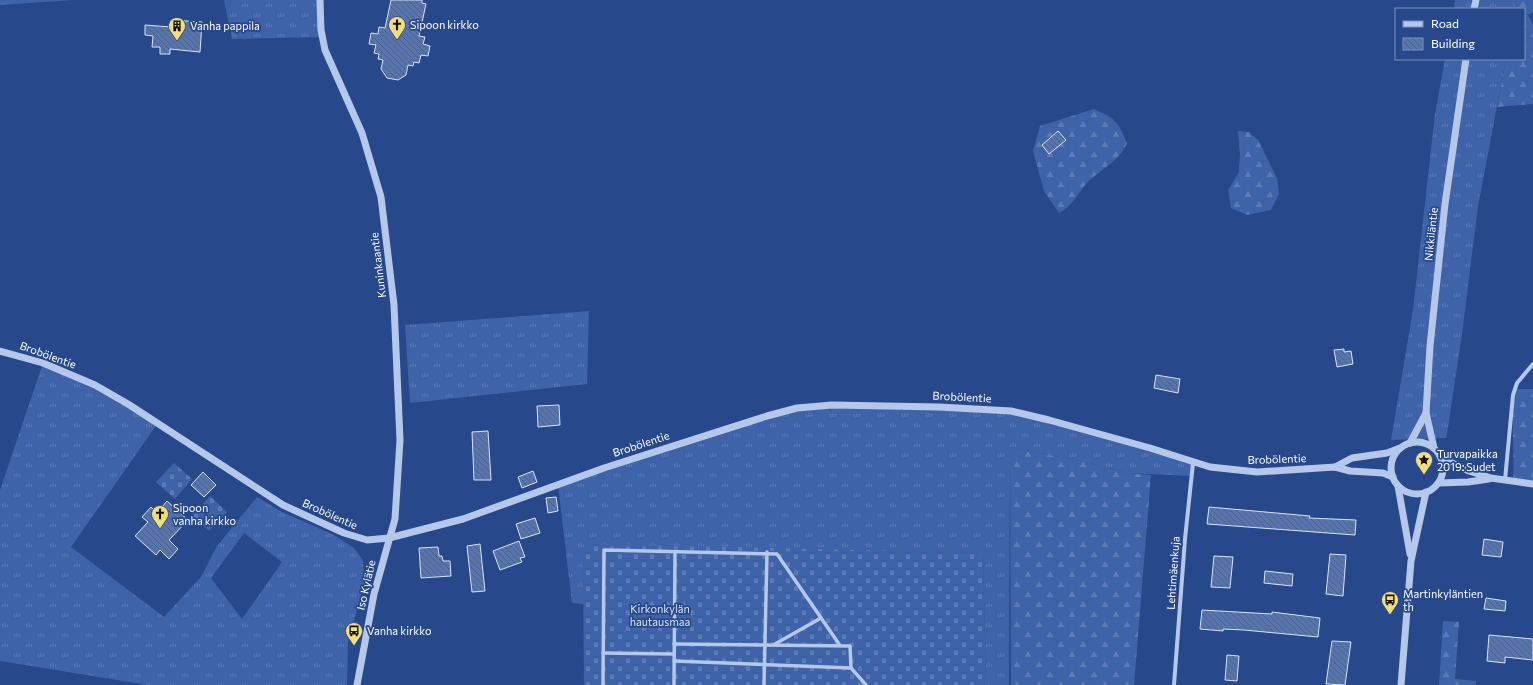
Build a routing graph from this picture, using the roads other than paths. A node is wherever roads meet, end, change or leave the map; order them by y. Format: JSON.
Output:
{"nodes":[{"id":1,"x":320,"y":0,"type":"edge"},
{"id":2,"x":1466,"y":60,"type":"edge"},
{"id":3,"x":0,"y":351,"type":"edge"},
{"id":4,"x":1533,"y":364,"type":"edge"},
{"id":5,"x":1426,"y":413,"type":"junction"},
{"id":6,"x":1410,"y":443,"type":"junction"},
{"id":7,"x":1400,"y":448,"type":"junction"},
{"id":8,"x":1434,"y":448,"type":"junction"},
{"id":9,"x":1441,"y":458,"type":"junction"},
{"id":10,"x":1193,"y":463,"type":"junction"},
{"id":11,"x":1335,"y":467,"type":"junction"},
{"id":12,"x":1393,"y":477,"type":"junction"},
{"id":13,"x":1491,"y":478,"type":"junction"},
{"id":14,"x":1505,"y":481,"type":"junction"},
{"id":15,"x":1439,"y":483,"type":"junction"},
{"id":16,"x":1533,"y":484,"type":"edge"},
{"id":17,"x":1398,"y":486,"type":"junction"},
{"id":18,"x":1426,"y":492,"type":"junction"},
{"id":19,"x":389,"y":538,"type":"junction"},
{"id":20,"x":675,"y":552,"type":"junction"},
{"id":21,"x":767,"y":552,"type":"junction"},
{"id":22,"x":1411,"y":561,"type":"junction"},
{"id":23,"x":821,"y":618,"type":"junction"},
{"id":24,"x":674,"y":644,"type":"junction"},
{"id":25,"x":839,"y":644,"type":"junction"},
{"id":26,"x":765,"y":645,"type":"junction"},
{"id":27,"x":774,"y":645,"type":"junction"},
{"id":28,"x":603,"y":654,"type":"junction"},
{"id":29,"x":674,"y":654,"type":"junction"},
{"id":30,"x":674,"y":662,"type":"junction"},
{"id":31,"x":764,"y":663,"type":"junction"},
{"id":32,"x":851,"y":668,"type":"junction"},
{"id":33,"x":357,"y":685,"type":"edge"},
{"id":34,"x":603,"y":685,"type":"edge"},
{"id":35,"x":674,"y":685,"type":"edge"},
{"id":36,"x":764,"y":685,"type":"edge"},
{"id":37,"x":866,"y":685,"type":"edge"},
{"id":38,"x":1174,"y":685,"type":"edge"},
{"id":39,"x":1401,"y":685,"type":"edge"}],
"edges":[{"from":1,"to":19,"type":"street","name":"Kuninkaantie"},
{"from":2,"to":5,"type":"street","name":"Nikkiläntie"},
{"from":3,"to":19,"type":"street","name":"Brobölentie"},
{"from":4,"to":14,"type":"street"},
{"from":5,"to":6,"type":"street","name":"Nikkiläntie"},
{"from":5,"to":8,"type":"street","name":"Nikkiläntie"},
{"from":6,"to":7,"type":"street"},
{"from":6,"to":8,"type":"street"},
{"from":7,"to":11,"type":"street","name":"Brobölentie"},
{"from":7,"to":12,"type":"street"},
{"from":8,"to":9,"type":"street"},
{"from":9,"to":13,"type":"street"},
{"from":9,"to":15,"type":"street"},
{"from":10,"to":11,"type":"street","name":"Brobölentie"},
{"from":10,"to":19,"type":"street","name":"Brobölentie"},
{"from":10,"to":38,"type":"street","name":"Lehtimäenkuja"},
{"from":11,"to":12,"type":"street","name":"Brobölentie"},
{"from":12,"to":17,"type":"street"},
{"from":13,"to":14,"type":"street"},
{"from":13,"to":15,"type":"street"},
{"from":14,"to":16,"type":"street"},
{"from":15,"to":18,"type":"street"},
{"from":17,"to":18,"type":"street"},
{"from":17,"to":22,"type":"street"},
{"from":18,"to":22,"type":"street"},
{"from":19,"to":33,"type":"street","name":"Iso Kylätie"},
{"from":20,"to":21,"type":"street"},
{"from":20,"to":24,"type":"street"},
{"from":20,"to":28,"type":"street"},
{"from":21,"to":23,"type":"street"},
{"from":21,"to":26,"type":"street"},
{"from":22,"to":39,"type":"street"},
{"from":23,"to":25,"type":"street"},
{"from":23,"to":27,"type":"street"},
{"from":24,"to":26,"type":"street"},
{"from":24,"to":29,"type":"street"},
{"from":25,"to":27,"type":"street"},
{"from":25,"to":32,"type":"street"},
{"from":26,"to":27,"type":"street"},
{"from":26,"to":31,"type":"street"},
{"from":28,"to":29,"type":"street"},
{"from":28,"to":34,"type":"street"},
{"from":29,"to":30,"type":"street"},
{"from":30,"to":31,"type":"street"},
{"from":30,"to":35,"type":"street"},
{"from":31,"to":32,"type":"street"},
{"from":31,"to":36,"type":"street"},
{"from":32,"to":37,"type":"street"}]}
